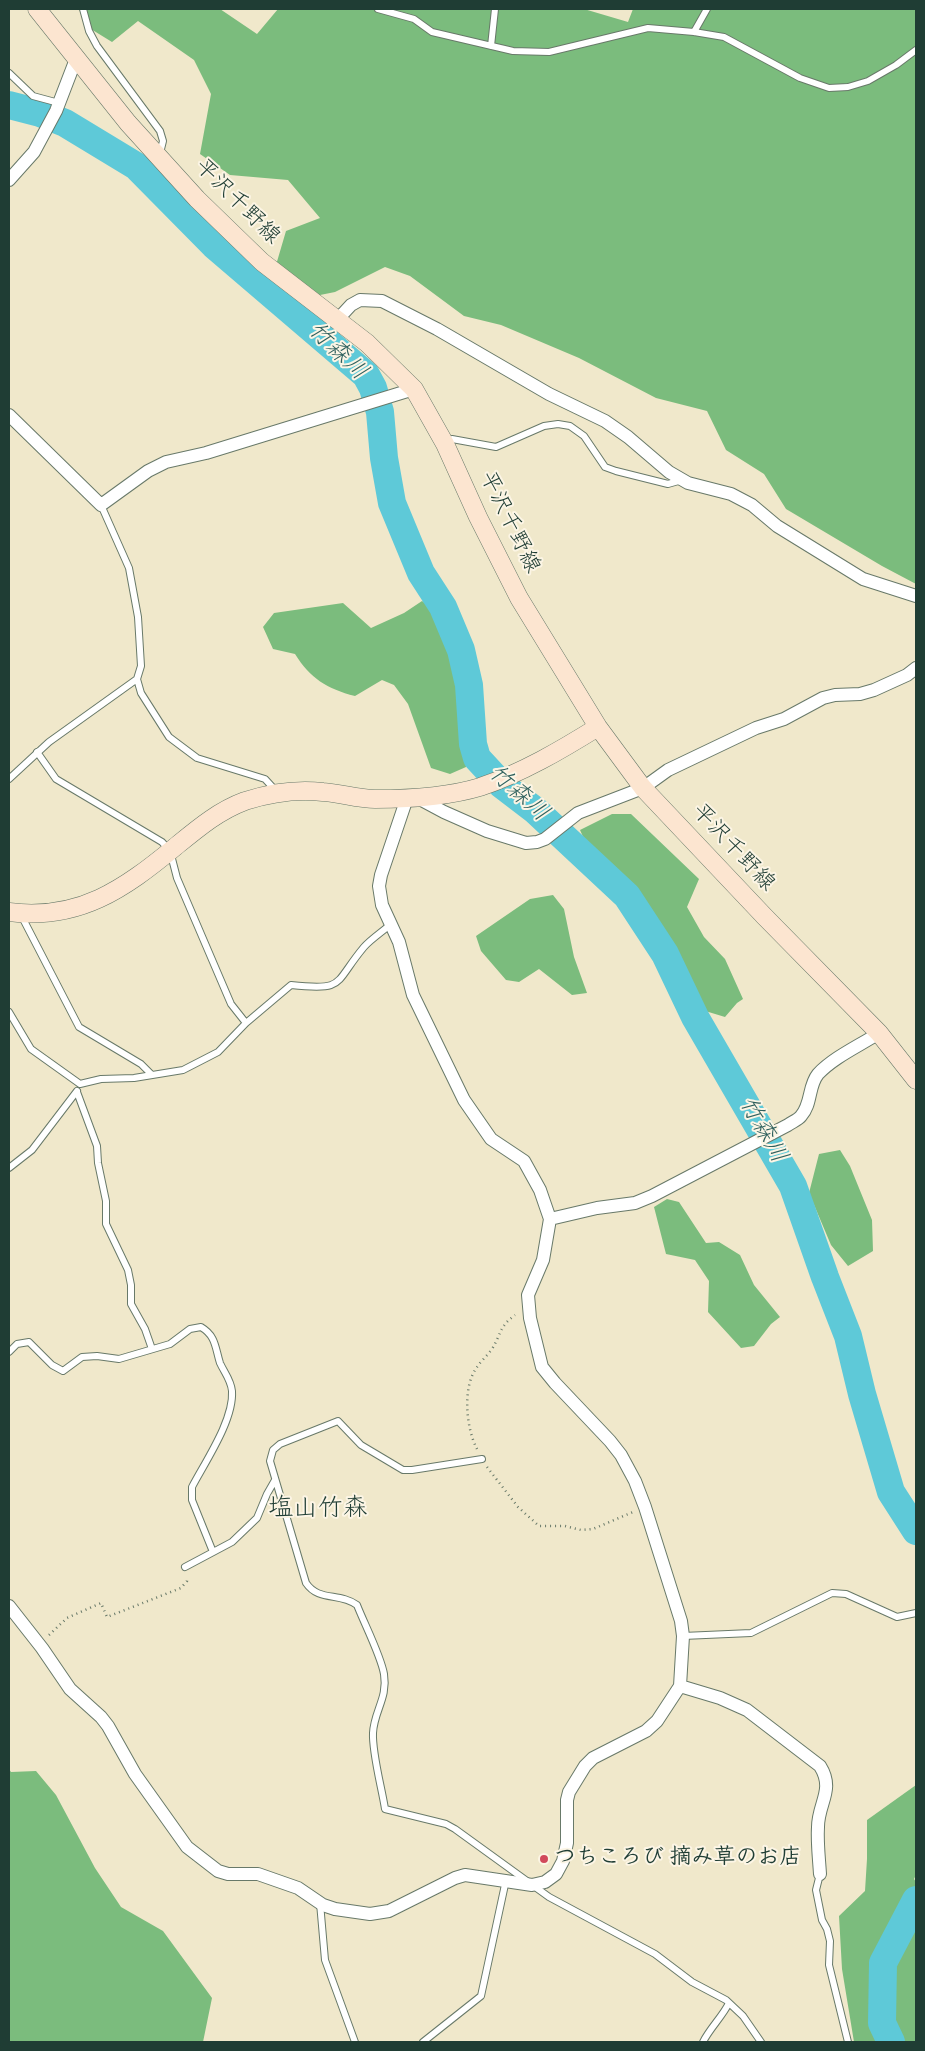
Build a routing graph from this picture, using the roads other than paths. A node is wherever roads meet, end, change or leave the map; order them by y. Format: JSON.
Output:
{"nodes":[{"id":1,"x":37,"y":9,"type":"edge"},
{"id":2,"x":83,"y":9,"type":"edge"},
{"id":3,"x":378,"y":9,"type":"edge"},
{"id":4,"x":495,"y":9,"type":"edge"},
{"id":5,"x":707,"y":9,"type":"edge"},
{"id":6,"x":694,"y":32,"type":"junction"},
{"id":7,"x":491,"y":46,"type":"junction"},
{"id":8,"x":916,"y":50,"type":"edge"},
{"id":9,"x":76,"y":59,"type":"junction"},
{"id":10,"x":9,"y":73,"type":"edge"},
{"id":11,"x":57,"y":107,"type":"junction"},
{"id":12,"x":159,"y":157,"type":"junction"},
{"id":13,"x":9,"y":180,"type":"edge"},
{"id":14,"x":338,"y":319,"type":"junction"},
{"id":15,"x":414,"y":389,"type":"junction"},
{"id":16,"x":9,"y":415,"type":"edge"},
{"id":17,"x":445,"y":444,"type":"junction"},
{"id":18,"x":683,"y":480,"type":"junction"},
{"id":19,"x":101,"y":504,"type":"junction"},
{"id":20,"x":916,"y":596,"type":"edge"},
{"id":21,"x":916,"y":668,"type":"edge"},
{"id":22,"x":137,"y":679,"type":"junction"},
{"id":23,"x":598,"y":727,"type":"junction"},
{"id":24,"x":37,"y":752,"type":"junction"},
{"id":25,"x":9,"y":779,"type":"edge"},
{"id":26,"x":643,"y":788,"type":"junction"},
{"id":27,"x":278,"y":793,"type":"junction"},
{"id":28,"x":412,"y":798,"type":"junction"},
{"id":29,"x":170,"y":851,"type":"junction"},
{"id":30,"x":14,"y":912,"type":"edge"},
{"id":31,"x":391,"y":924,"type":"junction"},
{"id":32,"x":9,"y":1012,"type":"edge"},
{"id":33,"x":246,"y":1024,"type":"junction"},
{"id":34,"x":879,"y":1033,"type":"junction"},
{"id":35,"x":152,"y":1075,"type":"junction"},
{"id":36,"x":916,"y":1080,"type":"edge"},
{"id":37,"x":80,"y":1084,"type":"junction"},
{"id":38,"x":77,"y":1092,"type":"junction"},
{"id":39,"x":9,"y":1168,"type":"edge"},
{"id":40,"x":550,"y":1219,"type":"junction"},
{"id":41,"x":152,"y":1349,"type":"junction"},
{"id":42,"x":9,"y":1352,"type":"edge"},
{"id":43,"x":482,"y":1459,"type":"road end"},
{"id":44,"x":276,"y":1480,"type":"junction"},
{"id":45,"x":213,"y":1552,"type":"junction"},
{"id":46,"x":185,"y":1567,"type":"road end"},
{"id":47,"x":9,"y":1606,"type":"edge"},
{"id":48,"x":916,"y":1613,"type":"edge"},
{"id":49,"x":683,"y":1636,"type":"junction"},
{"id":50,"x":680,"y":1686,"type":"junction"},
{"id":51,"x":820,"y":1874,"type":"joint"},
{"id":52,"x":506,"y":1880,"type":"junction"},
{"id":53,"x":532,"y":1885,"type":"junction"},
{"id":54,"x":320,"y":1902,"type":"junction"},
{"id":55,"x":729,"y":2003,"type":"junction"},
{"id":56,"x":355,"y":2042,"type":"edge"},
{"id":57,"x":423,"y":2042,"type":"edge"},
{"id":58,"x":703,"y":2042,"type":"edge"},
{"id":59,"x":761,"y":2042,"type":"edge"},
{"id":60,"x":848,"y":2042,"type":"edge"}],
"edges":[{"from":1,"to":9,"type":"main road","name":"平沢千野線"},
{"from":2,"to":12,"type":"lane"},
{"from":3,"to":7,"type":"lane"},
{"from":4,"to":7,"type":"lane"},
{"from":5,"to":6,"type":"lane"},
{"from":6,"to":7,"type":"lane"},
{"from":6,"to":8,"type":"lane"},
{"from":9,"to":11,"type":"street"},
{"from":9,"to":12,"type":"main road","name":"平沢千野線"},
{"from":10,"to":11,"type":"lane"},
{"from":11,"to":13,"type":"street"},
{"from":12,"to":14,"type":"main road","name":"平沢千野線"},
{"from":14,"to":15,"type":"main road","name":"平沢千野線"},
{"from":14,"to":18,"type":"street"},
{"from":15,"to":17,"type":"main road","name":"平沢千野線"},
{"from":15,"to":19,"type":"street"},
{"from":16,"to":19,"type":"street"},
{"from":17,"to":18,"type":"lane"},
{"from":17,"to":23,"type":"main road","name":"平沢千野線"},
{"from":18,"to":20,"type":"street"},
{"from":19,"to":22,"type":"lane"},
{"from":21,"to":26,"type":"street"},
{"from":22,"to":24,"type":"lane"},
{"from":22,"to":27,"type":"lane"},
{"from":23,"to":26,"type":"main road","name":"平沢千野線"},
{"from":23,"to":28,"type":"main road"},
{"from":24,"to":25,"type":"lane"},
{"from":24,"to":29,"type":"lane"},
{"from":26,"to":28,"type":"street"},
{"from":26,"to":34,"type":"main road","name":"平沢千野線"},
{"from":27,"to":28,"type":"main road"},
{"from":27,"to":29,"type":"main road"},
{"from":28,"to":31,"type":"street"},
{"from":29,"to":30,"type":"main road"},
{"from":29,"to":33,"type":"lane"},
{"from":30,"to":35,"type":"lane"},
{"from":31,"to":33,"type":"lane"},
{"from":31,"to":40,"type":"street"},
{"from":32,"to":37,"type":"lane"},
{"from":33,"to":35,"type":"lane"},
{"from":34,"to":36,"type":"main road","name":"平沢千野線"},
{"from":34,"to":40,"type":"street"},
{"from":35,"to":37,"type":"lane"},
{"from":37,"to":38,"type":"lane"},
{"from":38,"to":39,"type":"lane"},
{"from":38,"to":41,"type":"lane"},
{"from":40,"to":49,"type":"street"},
{"from":41,"to":42,"type":"lane"},
{"from":41,"to":45,"type":"lane"},
{"from":43,"to":44,"type":"lane"},
{"from":44,"to":45,"type":"lane"},
{"from":44,"to":53,"type":"lane"},
{"from":45,"to":46,"type":"lane"},
{"from":47,"to":54,"type":"street"},
{"from":48,"to":49,"type":"lane"},
{"from":49,"to":50,"type":"street"},
{"from":50,"to":51,"type":"street"},
{"from":50,"to":53,"type":"street"},
{"from":51,"to":60,"type":"lane"},
{"from":52,"to":53,"type":"street"},
{"from":52,"to":54,"type":"street"},
{"from":52,"to":57,"type":"lane"},
{"from":53,"to":55,"type":"lane"},
{"from":54,"to":56,"type":"lane"},
{"from":55,"to":58,"type":"lane"},
{"from":55,"to":59,"type":"lane"}]}
